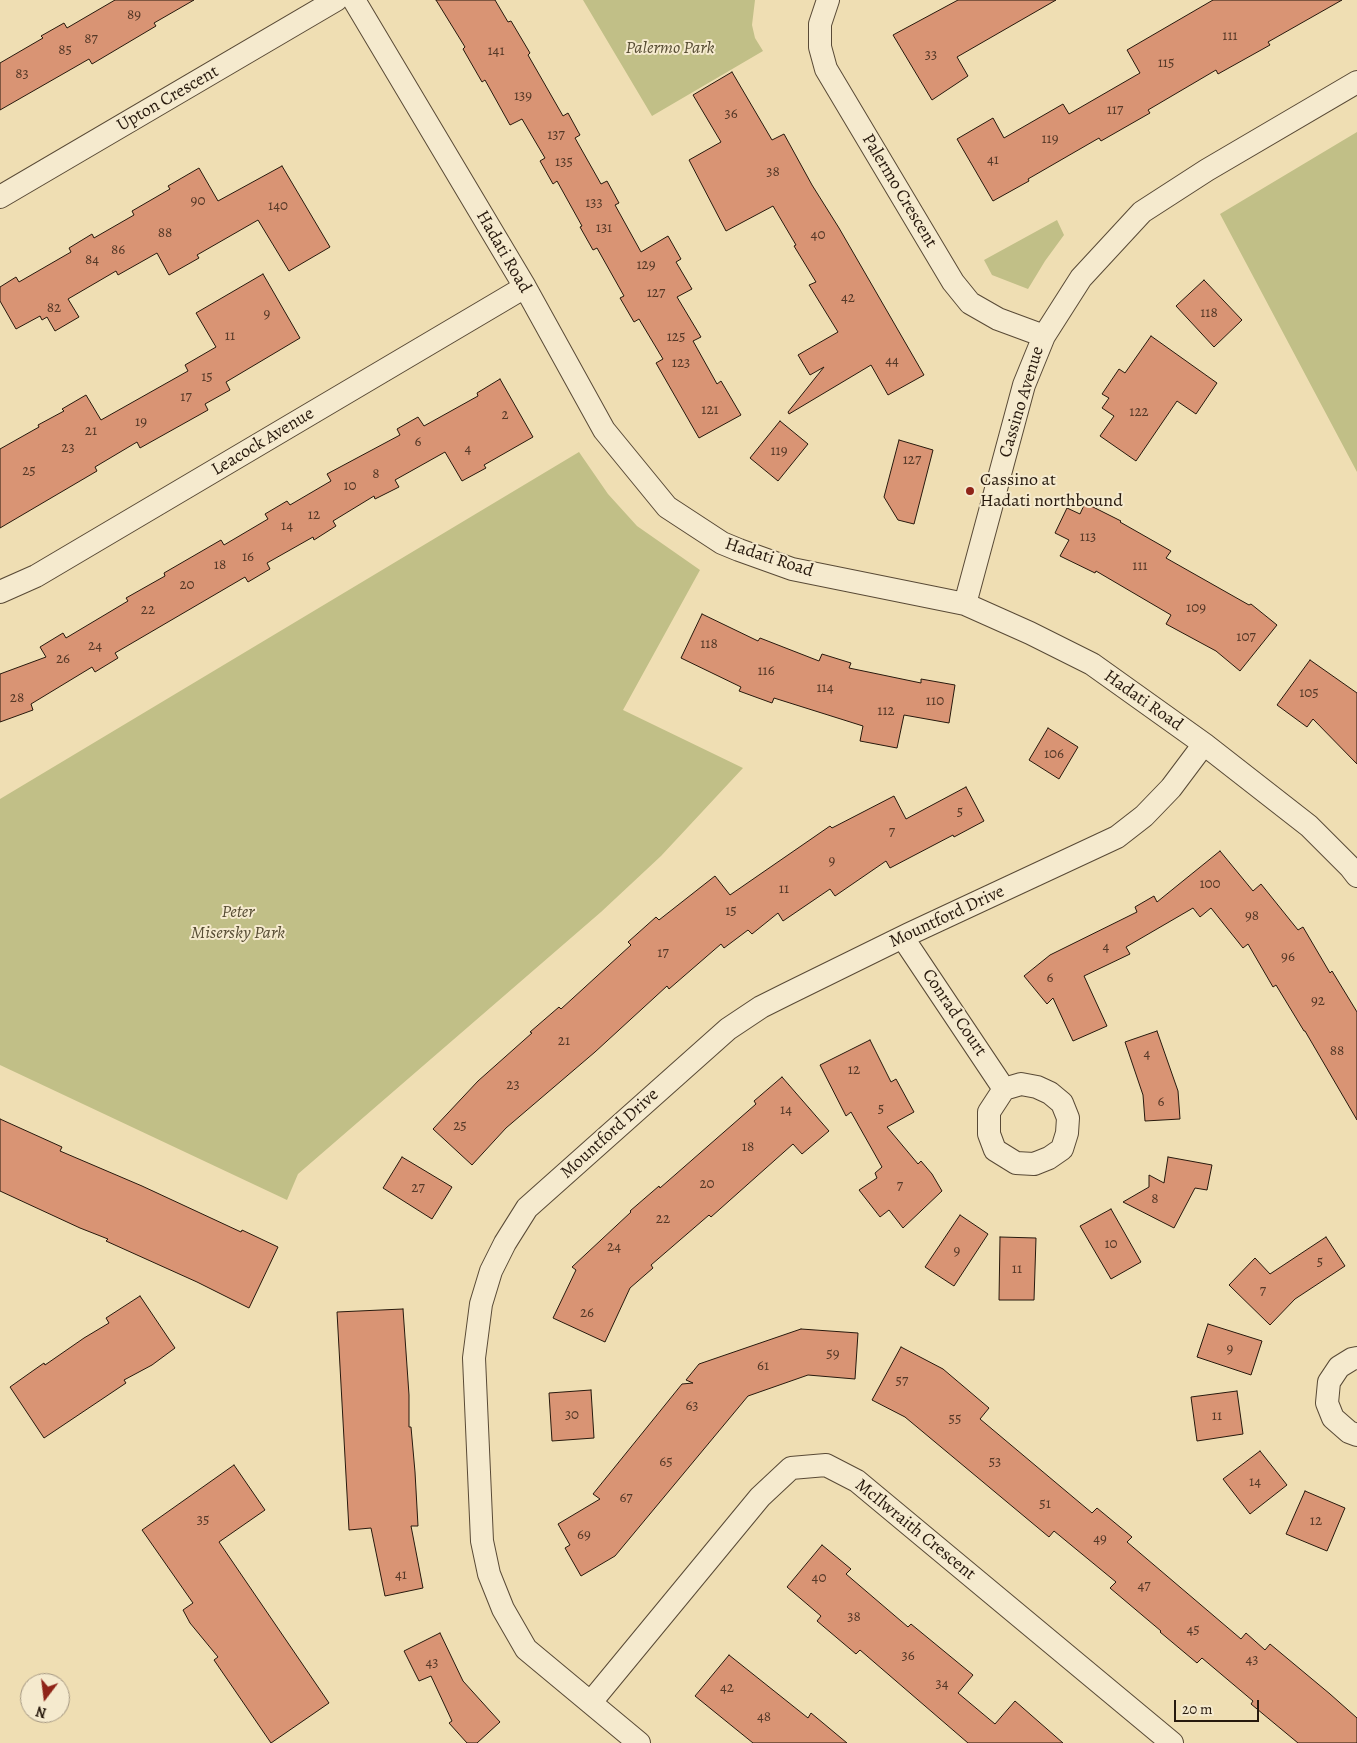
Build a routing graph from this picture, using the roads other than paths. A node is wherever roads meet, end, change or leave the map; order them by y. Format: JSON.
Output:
{"nodes":[{"id":1,"x":336,"y":0,"type":"edge"},
{"id":2,"x":354,"y":0,"type":"edge"},
{"id":3,"x":828,"y":0,"type":"edge"},
{"id":4,"x":1357,"y":82,"type":"edge"},
{"id":5,"x":0,"y":197,"type":"edge"},
{"id":6,"x":525,"y":287,"type":"junction"},
{"id":7,"x":1044,"y":336,"type":"junction"},
{"id":8,"x":0,"y":592,"type":"edge"},
{"id":9,"x":965,"y":604,"type":"junction"},
{"id":10,"x":1204,"y":744,"type":"junction"},
{"id":11,"x":1357,"y":876,"type":"edge"},
{"id":12,"x":903,"y":938,"type":"junction"},
{"id":13,"x":1004,"y":1089,"type":"dead end"},
{"id":14,"x":1357,"y":1358,"type":"edge"},
{"id":15,"x":1357,"y":1435,"type":"edge"},
{"id":16,"x":591,"y":1702,"type":"junction"},
{"id":17,"x":640,"y":1743,"type":"edge"},
{"id":18,"x":1172,"y":1743,"type":"edge"}],
"edges":[{"from":1,"to":5,"type":"street","name":"Upton Crescent"},
{"from":2,"to":6,"type":"street","name":"Hadati Road"},
{"from":3,"to":7,"type":"street","name":"Palermo Crescent"},
{"from":4,"to":7,"type":"street","name":"Cassino Avenue"},
{"from":6,"to":8,"type":"street","name":"Leacock Avenue"},
{"from":6,"to":9,"type":"street","name":"Hadati Road"},
{"from":7,"to":9,"type":"street","name":"Cassino Avenue"},
{"from":9,"to":10,"type":"street","name":"Hadati Road"},
{"from":10,"to":11,"type":"street","name":"Hadati Road"},
{"from":10,"to":12,"type":"street","name":"Mountford Drive"},
{"from":12,"to":13,"type":"street","name":"Conrad Court"},
{"from":12,"to":16,"type":"street","name":"Mountford Drive"},
{"from":14,"to":15,"type":"street"},
{"from":16,"to":17,"type":"street","name":"Mountford Drive"},
{"from":16,"to":18,"type":"street","name":"McIlwraith Crescent"}]}
